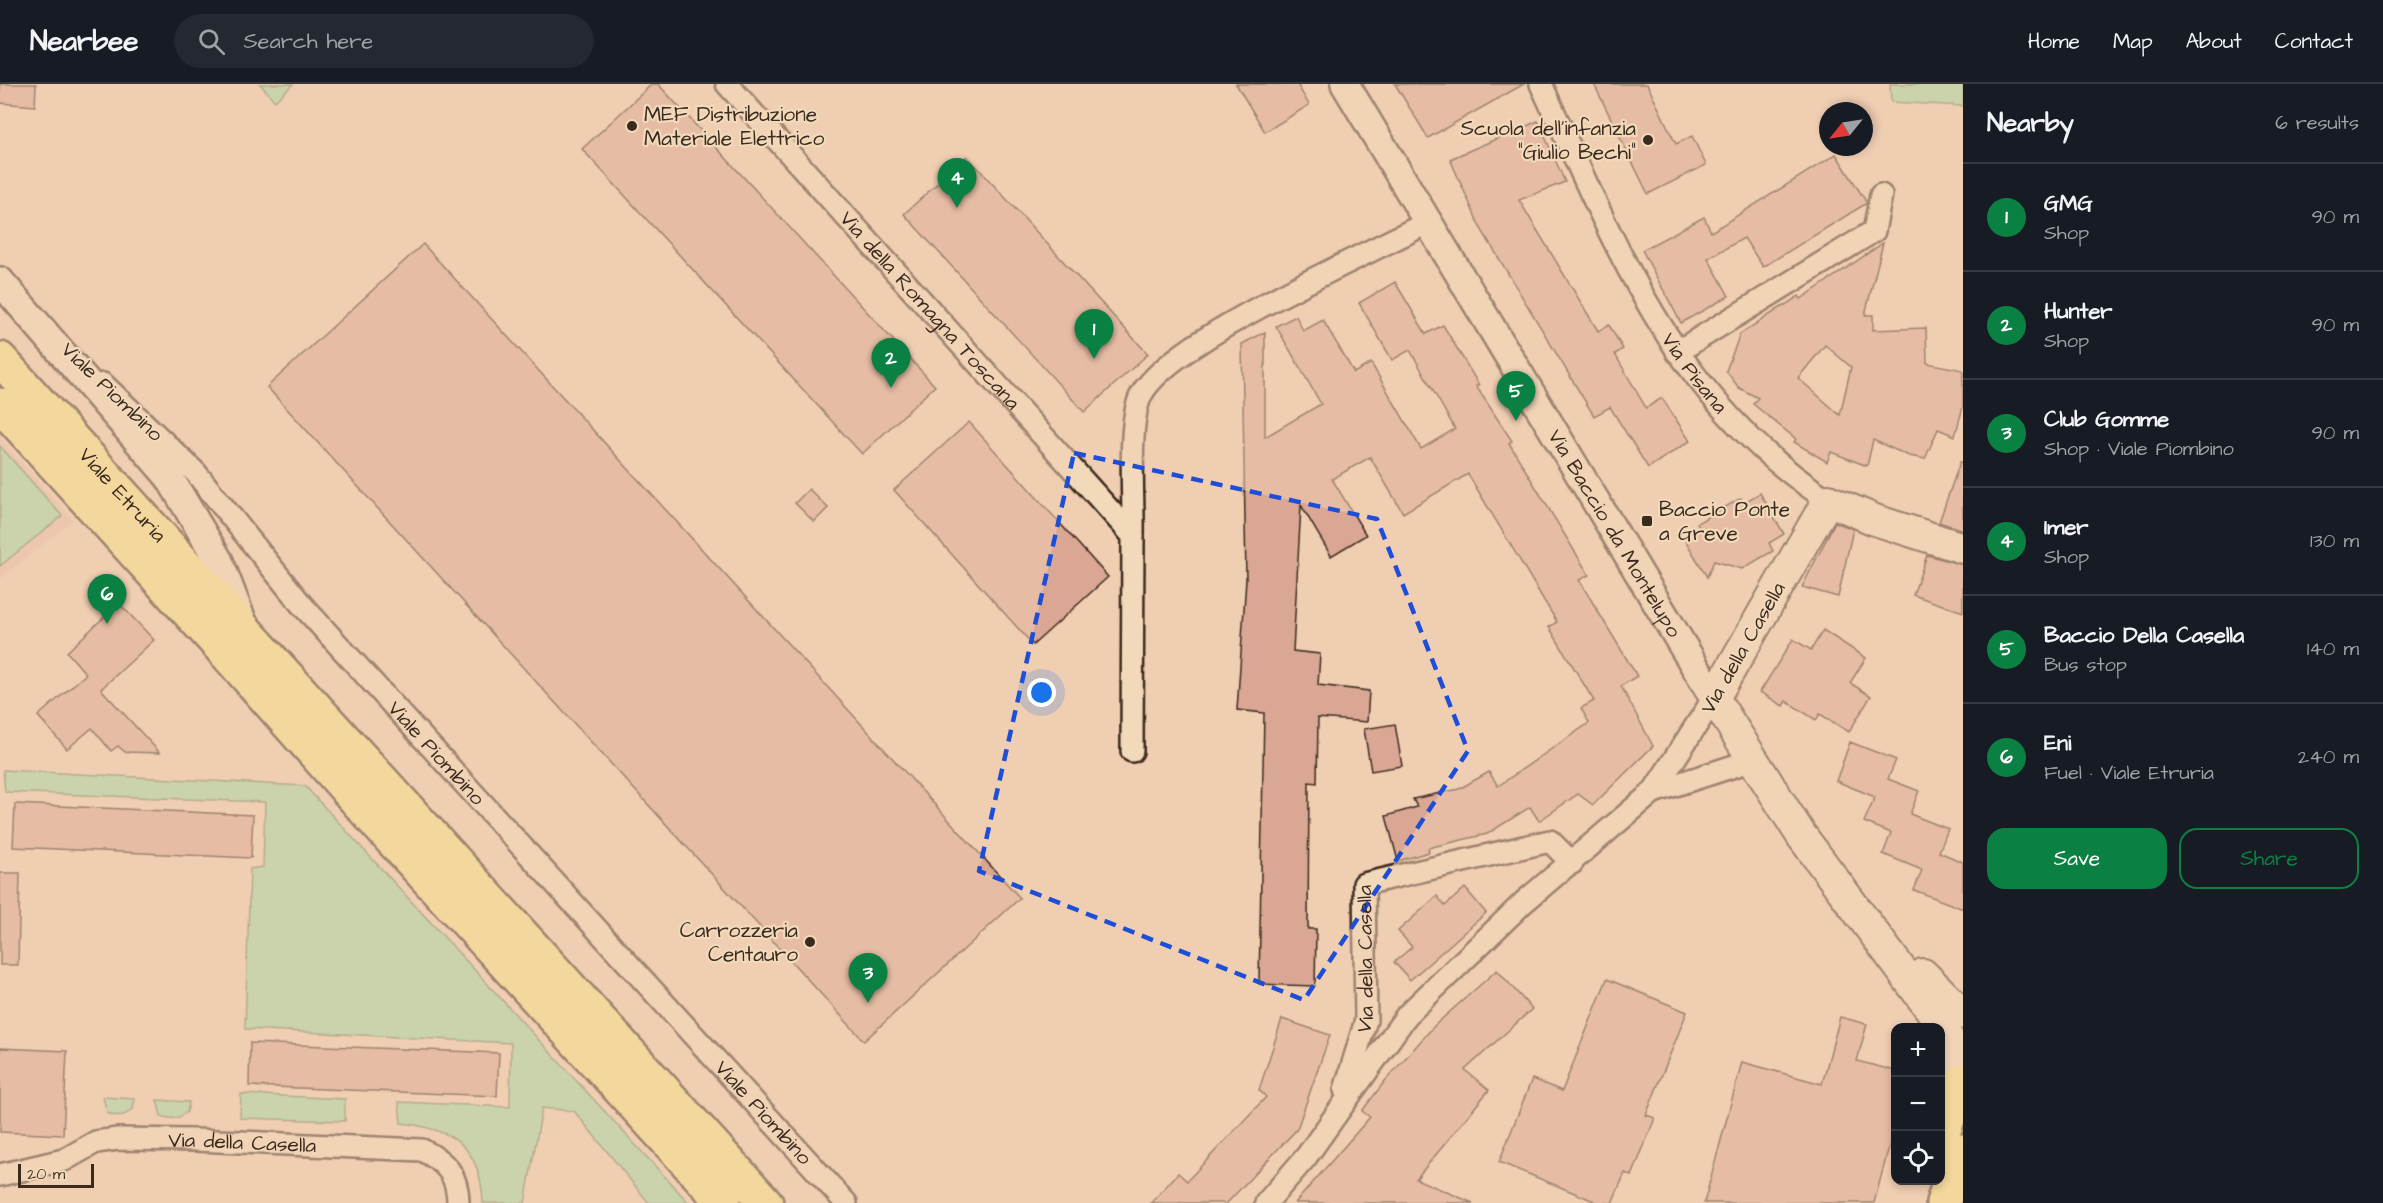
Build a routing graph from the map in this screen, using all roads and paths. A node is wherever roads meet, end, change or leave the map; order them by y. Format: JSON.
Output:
{"nodes":[{"id":1,"x":727,"y":84,"type":"edge"},
{"id":2,"x":1345,"y":84,"type":"edge"},
{"id":3,"x":1541,"y":84,"type":"edge"},
{"id":4,"x":1881,"y":195,"type":"dead end"},
{"id":5,"x":1428,"y":222,"type":"junction"},
{"id":6,"x":0,"y":281,"type":"edge"},
{"id":7,"x":24,"y":307,"type":"junction"},
{"id":8,"x":1677,"y":352,"type":"junction"},
{"id":9,"x":0,"y":359,"type":"edge"},
{"id":10,"x":0,"y":405,"type":"edge"},
{"id":11,"x":1828,"y":500,"type":"junction"},
{"id":12,"x":1133,"y":537,"type":"junction"},
{"id":13,"x":1963,"y":549,"type":"edge"},
{"id":14,"x":234,"y":640,"type":"junction"},
{"id":15,"x":1714,"y":698,"type":"junction"},
{"id":16,"x":1132,"y":751,"type":"dead end"},
{"id":17,"x":1753,"y":760,"type":"junction"},
{"id":18,"x":1653,"y":792,"type":"junction"},
{"id":19,"x":1572,"y":863,"type":"junction"},
{"id":20,"x":1860,"y":911,"type":"junction"},
{"id":21,"x":1963,"y":1014,"type":"edge"},
{"id":22,"x":1963,"y":1079,"type":"edge"},
{"id":23,"x":1338,"y":1110,"type":"junction"},
{"id":24,"x":1945,"y":1131,"type":"edge"},
{"id":25,"x":1963,"y":1151,"type":"edge"},
{"id":26,"x":0,"y":1175,"type":"edge"},
{"id":27,"x":1936,"y":1185,"type":"edge"},
{"id":28,"x":761,"y":1197,"type":"edge"},
{"id":29,"x":458,"y":1203,"type":"edge"},
{"id":30,"x":724,"y":1203,"type":"edge"},
{"id":31,"x":846,"y":1203,"type":"edge"},
{"id":32,"x":1266,"y":1203,"type":"edge"},
{"id":33,"x":1935,"y":1203,"type":"edge"},
{"id":34,"x":1943,"y":1203,"type":"edge"}],
"edges":[{"from":1,"to":12,"type":"street","name":"Via della Romagna Toscana"},
{"from":2,"to":5,"type":"street","name":"Via Baccio da Montelupo"},
{"from":3,"to":8,"type":"street","name":"Via Pisana"},
{"from":4,"to":8,"type":"street"},
{"from":5,"to":12,"type":"street"},
{"from":5,"to":15,"type":"street","name":"Via Baccio da Montelupo"},
{"from":6,"to":7,"type":"street","name":"Viale Piombino"},
{"from":7,"to":14,"type":"street","name":"Viale Piombino"},
{"from":7,"to":31,"type":"street","name":"Viale Piombino"},
{"from":8,"to":11,"type":"street","name":"Via Pisana"},
{"from":9,"to":14,"type":"main road","name":"Viale Etruria"},
{"from":10,"to":14,"type":"main road","name":"Viale Etruria"},
{"from":11,"to":13,"type":"main road","name":"Via Pisana"},
{"from":11,"to":15,"type":"main road","name":"Via della Casella"},
{"from":12,"to":16,"type":"street"},
{"from":14,"to":28,"type":"main road"},
{"from":14,"to":30,"type":"main road"},
{"from":15,"to":17,"type":"main road","name":"Via Baccio da Montelupo"},
{"from":15,"to":18,"type":"street","name":"Via della Casella"},
{"from":17,"to":18,"type":"street","name":"Via della Casella"},
{"from":17,"to":20,"type":"main road","name":"Via Baccio da Montelupo"},
{"from":18,"to":19,"type":"street","name":"Via della Casella"},
{"from":19,"to":23,"type":"street","name":"Via della Casella"},
{"from":19,"to":23,"type":"street","name":"Via della Casella"},
{"from":20,"to":21,"type":"main road","name":"Via Baccio da Montelupo"},
{"from":20,"to":22,"type":"main road","name":"Via Baccio da Montelupo"},
{"from":22,"to":24,"type":"main road"},
{"from":23,"to":32,"type":"street","name":"Via della Casella"},
{"from":25,"to":34,"type":"main road"},
{"from":26,"to":29,"type":"street","name":"Via della Casella"},
{"from":27,"to":33,"type":"main road"}]}
